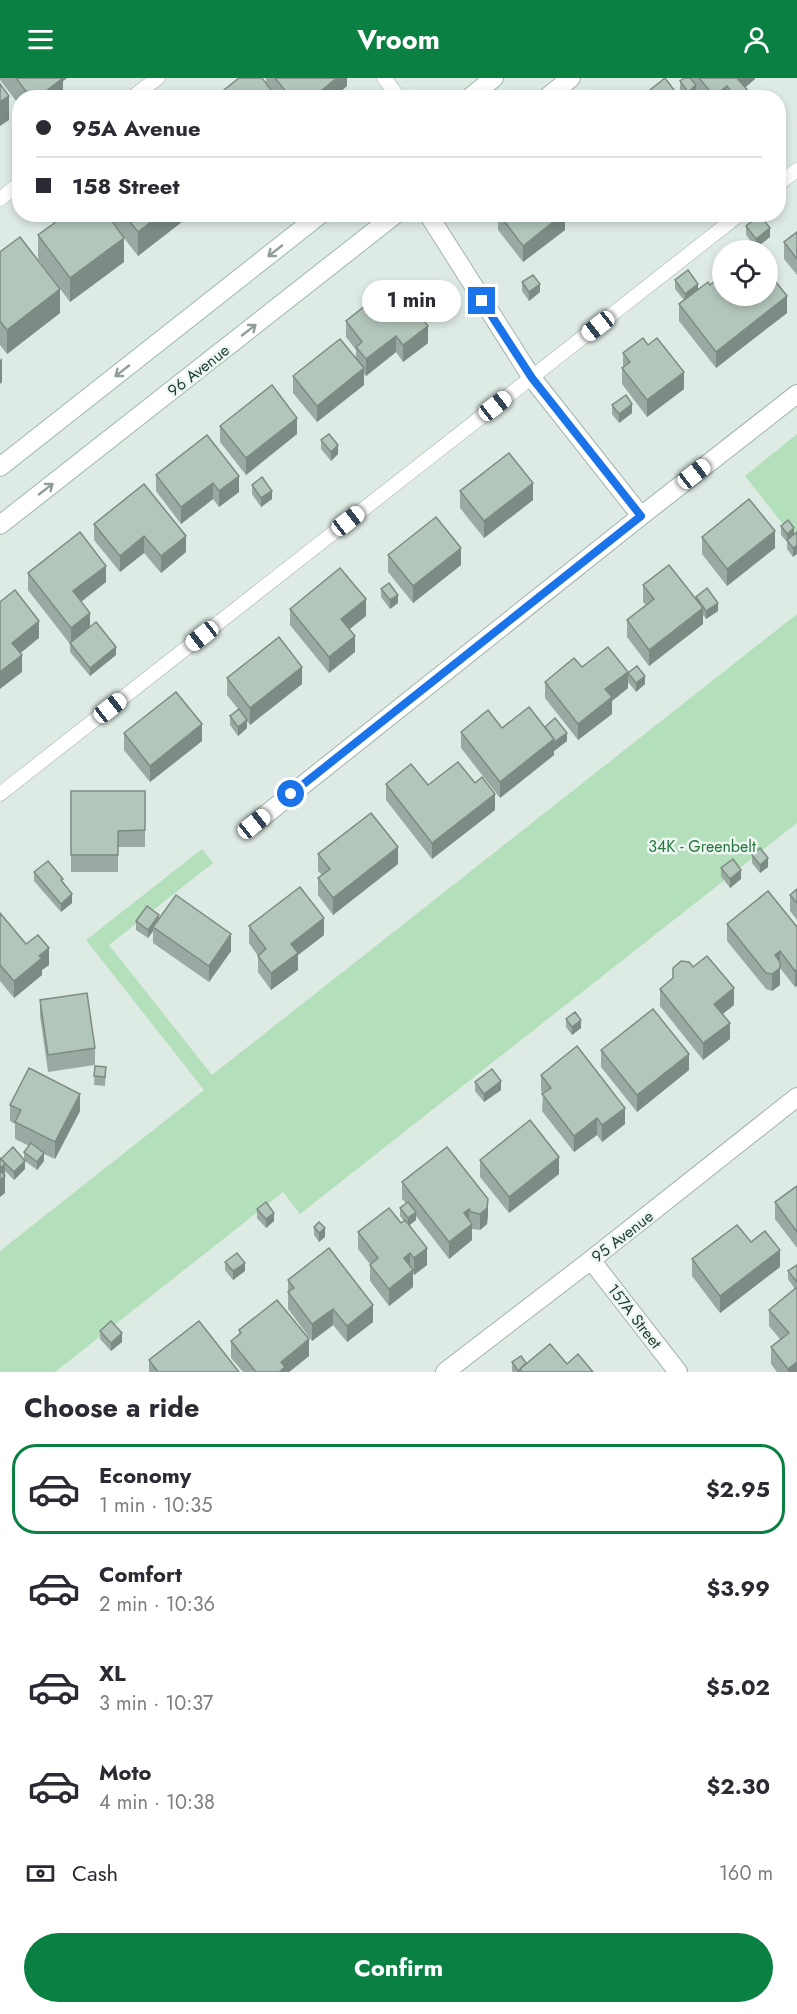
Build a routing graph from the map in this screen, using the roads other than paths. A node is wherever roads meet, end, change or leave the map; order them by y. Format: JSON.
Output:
{"nodes":[{"id":1,"x":158,"y":78,"type":"edge"},
{"id":2,"x":494,"y":78,"type":"edge"},
{"id":3,"x":571,"y":78,"type":"edge"},
{"id":4,"x":142,"y":90,"type":"edge"},
{"id":5,"x":480,"y":90,"type":"edge"},
{"id":6,"x":556,"y":90,"type":"edge"},
{"id":7,"x":12,"y":189,"type":"edge"},
{"id":8,"x":0,"y":199,"type":"edge"},
{"id":9,"x":311,"y":222,"type":"edge"},
{"id":10,"x":386,"y":222,"type":"edge"},
{"id":11,"x":433,"y":222,"type":"edge"},
{"id":12,"x":730,"y":222,"type":"edge"},
{"id":13,"x":532,"y":378,"type":"junction"},
{"id":14,"x":797,"y":394,"type":"edge"},
{"id":15,"x":0,"y":467,"type":"edge"},
{"id":16,"x":641,"y":516,"type":"junction"},
{"id":17,"x":0,"y":525,"type":"edge"},
{"id":18,"x":0,"y":794,"type":"edge"},
{"id":19,"x":254,"y":824,"type":"dead end"},
{"id":20,"x":797,"y":1097,"type":"edge"},
{"id":21,"x":591,"y":1260,"type":"junction"},
{"id":22,"x":445,"y":1372,"type":"edge"},
{"id":23,"x":678,"y":1372,"type":"edge"}],
"edges":[{"from":1,"to":4,"type":"lane"},
{"from":2,"to":5,"type":"street"},
{"from":3,"to":6,"type":"street"},
{"from":7,"to":8,"type":"lane"},
{"from":9,"to":15,"type":"street","one_way":true},
{"from":17,"to":10,"type":"street","name":"96 Avenue","one_way":true},
{"from":11,"to":13,"type":"street"},
{"from":12,"to":13,"type":"lane"},
{"from":13,"to":16,"type":"street"},
{"from":13,"to":18,"type":"lane"},
{"from":14,"to":16,"type":"street"},
{"from":16,"to":19,"type":"street"},
{"from":20,"to":21,"type":"street","name":"95 Avenue"},
{"from":21,"to":22,"type":"street","name":"95 Avenue"},
{"from":21,"to":23,"type":"street","name":"157A Street"}]}
